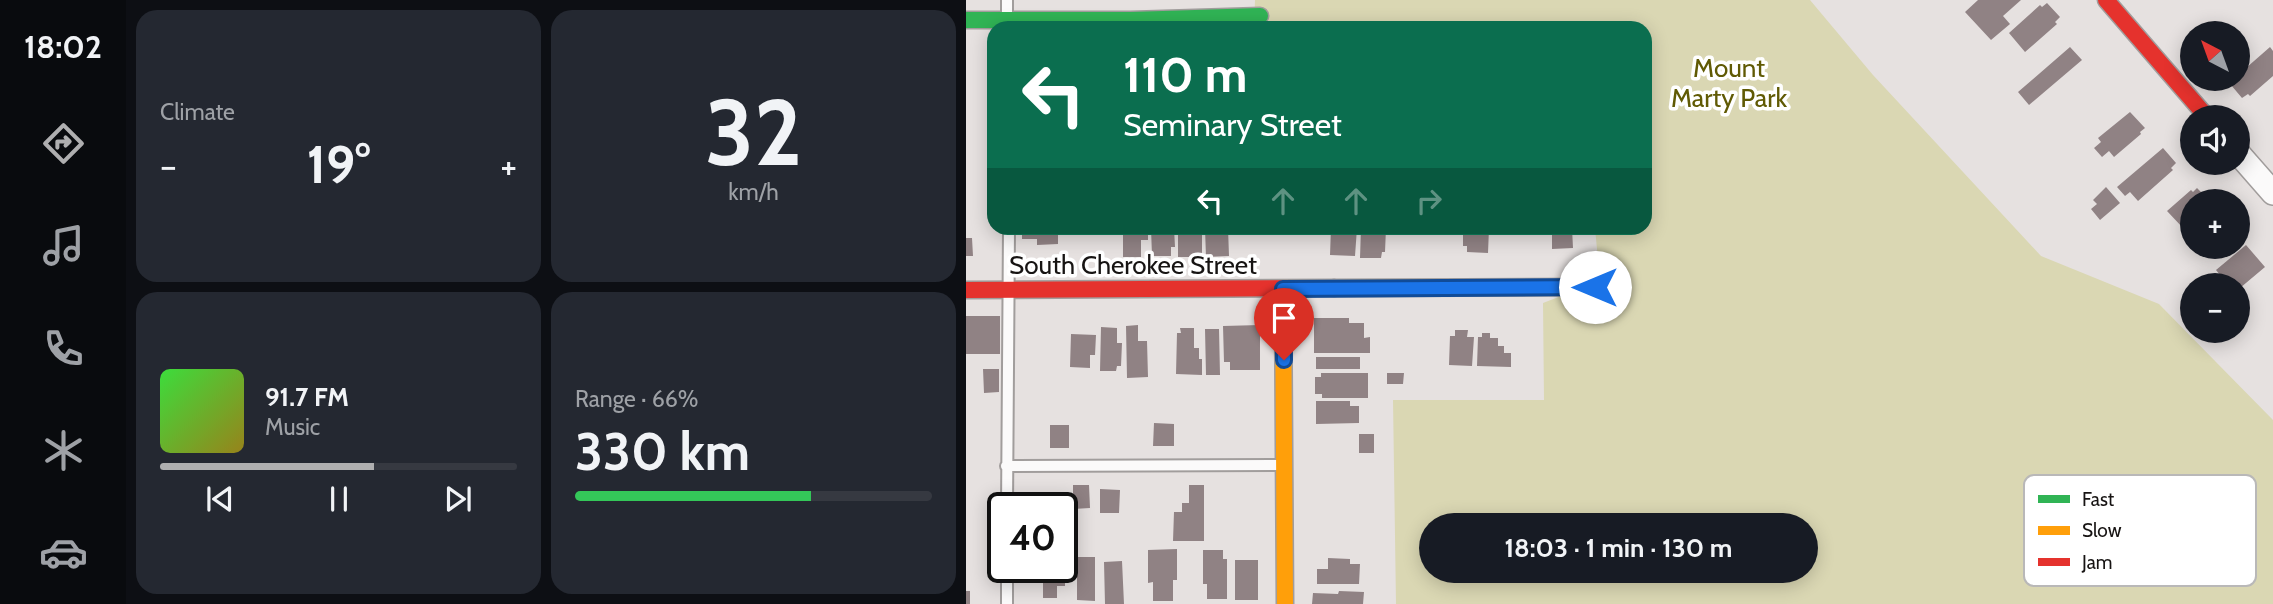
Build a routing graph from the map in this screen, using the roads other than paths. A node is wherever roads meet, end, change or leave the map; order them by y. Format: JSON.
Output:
{"nodes":[{"id":1,"x":1007,"y":0,"type":"edge"},
{"id":2,"x":2106,"y":0,"type":"edge"},
{"id":3,"x":1128,"y":10,"type":"edge"},
{"id":4,"x":1260,"y":16,"type":"dead end"},
{"id":5,"x":966,"y":20,"type":"edge"},
{"id":6,"x":1007,"y":21,"type":"edge"},
{"id":7,"x":1033,"y":21,"type":"edge"},
{"id":8,"x":987,"y":22,"type":"edge"},
{"id":9,"x":2197,"y":105,"type":"edge"},
{"id":10,"x":2250,"y":167,"type":"edge"},
{"id":11,"x":2273,"y":193,"type":"edge"},
{"id":12,"x":1009,"y":235,"type":"edge"},
{"id":13,"x":1595,"y":287,"type":"dead end"},
{"id":14,"x":1283,"y":289,"type":"junction"},
{"id":15,"x":966,"y":290,"type":"edge"},
{"id":16,"x":1009,"y":290,"type":"junction"},
{"id":17,"x":1284,"y":464,"type":"junction"},
{"id":18,"x":1006,"y":466,"type":"junction"},
{"id":19,"x":1007,"y":492,"type":"edge"},
{"id":20,"x":1007,"y":583,"type":"edge"},
{"id":21,"x":1007,"y":604,"type":"edge"},
{"id":22,"x":1285,"y":604,"type":"edge"}],
"edges":[{"from":1,"to":6,"type":"lane"},
{"from":2,"to":9,"type":"street"},
{"from":3,"to":4,"type":"street"},
{"from":3,"to":7,"type":"street"},
{"from":5,"to":8,"type":"street"},
{"from":10,"to":11,"type":"street"},
{"from":12,"to":16,"type":"lane"},
{"from":13,"to":14,"type":"street","name":"South Cherokee Street"},
{"from":14,"to":16,"type":"street","name":"South Cherokee Street"},
{"from":14,"to":17,"type":"street"},
{"from":15,"to":16,"type":"street","name":"South Cherokee Street"},
{"from":16,"to":18,"type":"lane"},
{"from":17,"to":18,"type":"lane"},
{"from":17,"to":22,"type":"street"},
{"from":18,"to":19,"type":"lane"},
{"from":20,"to":21,"type":"lane"}]}
